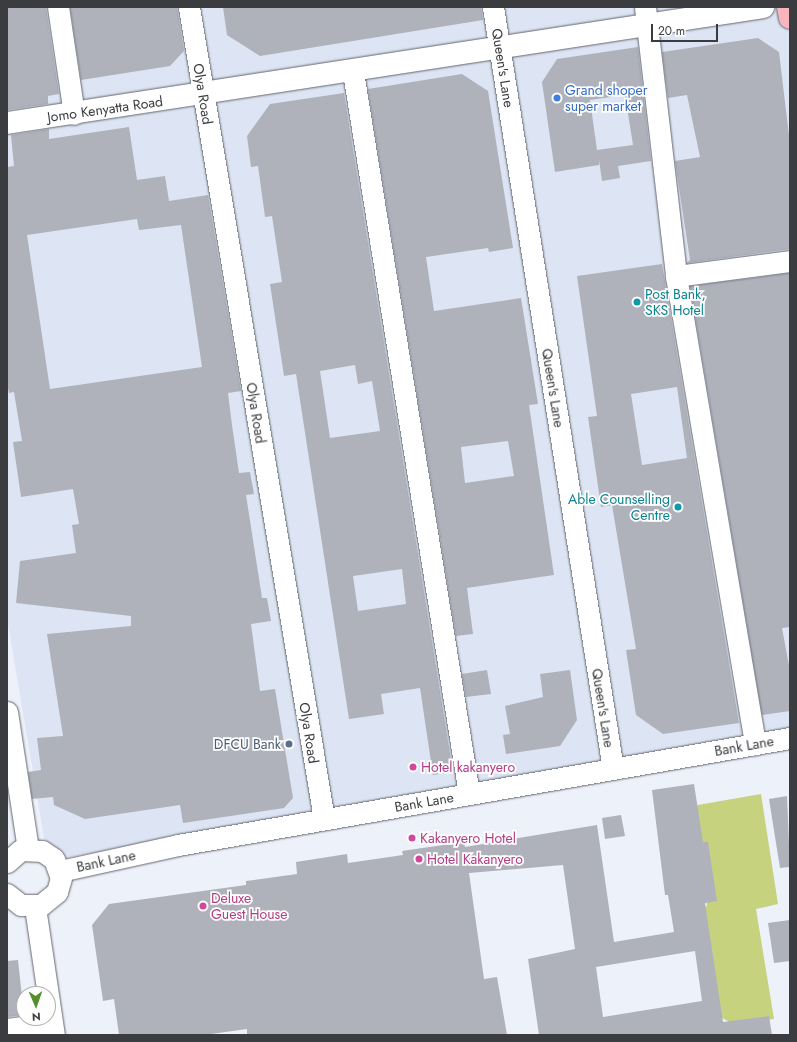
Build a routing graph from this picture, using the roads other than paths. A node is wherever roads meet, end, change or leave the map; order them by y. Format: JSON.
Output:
{"nodes":[{"id":1,"x":58,"y":7,"type":"edge"},
{"id":2,"x":189,"y":7,"type":"edge"},
{"id":3,"x":493,"y":7,"type":"edge"},
{"id":4,"x":763,"y":7,"type":"edge"},
{"id":5,"x":788,"y":7,"type":"edge"},
{"id":6,"x":646,"y":15,"type":"edge"},
{"id":7,"x":790,"y":18,"type":"edge"},
{"id":8,"x":500,"y":48,"type":"junction"},
{"id":9,"x":353,"y":72,"type":"junction"},
{"id":10,"x":203,"y":95,"type":"junction"},
{"id":11,"x":74,"y":114,"type":"junction"},
{"id":12,"x":7,"y":123,"type":"edge"},
{"id":13,"x":790,"y":261,"type":"edge"},
{"id":14,"x":676,"y":276,"type":"junction"},
{"id":15,"x":7,"y":712,"type":"edge"},
{"id":16,"x":790,"y":738,"type":"edge"},
{"id":17,"x":755,"y":744,"type":"junction"},
{"id":18,"x":613,"y":769,"type":"junction"},
{"id":19,"x":469,"y":794,"type":"junction"},
{"id":20,"x":324,"y":819,"type":"junction"},
{"id":21,"x":28,"y":849,"type":"junction"},
{"id":22,"x":7,"y":862,"type":"edge"},
{"id":23,"x":60,"y":871,"type":"junction"},
{"id":24,"x":7,"y":894,"type":"edge"},
{"id":25,"x":35,"y":907,"type":"junction"},
{"id":26,"x":7,"y":1029,"type":"edge"},
{"id":27,"x":53,"y":1029,"type":"edge"}],
"edges":[{"from":1,"to":11,"type":"street"},
{"from":2,"to":10,"type":"street","name":"Olya Road"},
{"from":3,"to":8,"type":"street","name":"Queen's Lane"},
{"from":4,"to":6,"type":"main road","name":"Jomo Kenyatta Road"},
{"from":5,"to":7,"type":"main road"},
{"from":6,"to":8,"type":"main road","name":"Jomo Kenyatta Road"},
{"from":6,"to":14,"type":"street"},
{"from":8,"to":9,"type":"main road","name":"Jomo Kenyatta Road"},
{"from":8,"to":18,"type":"street","name":"Queen's Lane"},
{"from":9,"to":10,"type":"main road","name":"Jomo Kenyatta Road"},
{"from":9,"to":19,"type":"street"},
{"from":10,"to":11,"type":"main road","name":"Jomo Kenyatta Road"},
{"from":10,"to":20,"type":"street","name":"Olya Road"},
{"from":11,"to":12,"type":"main road","name":"Jomo Kenyatta Road"},
{"from":13,"to":14,"type":"street"},
{"from":14,"to":17,"type":"street"},
{"from":15,"to":21,"type":"street"},
{"from":16,"to":17,"type":"street","name":"Bank Lane"},
{"from":17,"to":18,"type":"street","name":"Bank Lane"},
{"from":18,"to":19,"type":"street","name":"Bank Lane"},
{"from":19,"to":20,"type":"street","name":"Bank Lane"},
{"from":20,"to":23,"type":"street","name":"Bank Lane"},
{"from":21,"to":22,"type":"street"},
{"from":21,"to":23,"type":"street"},
{"from":23,"to":25,"type":"street"},
{"from":24,"to":25,"type":"street"},
{"from":25,"to":27,"type":"street"},
{"from":26,"to":27,"type":"street"}]}
